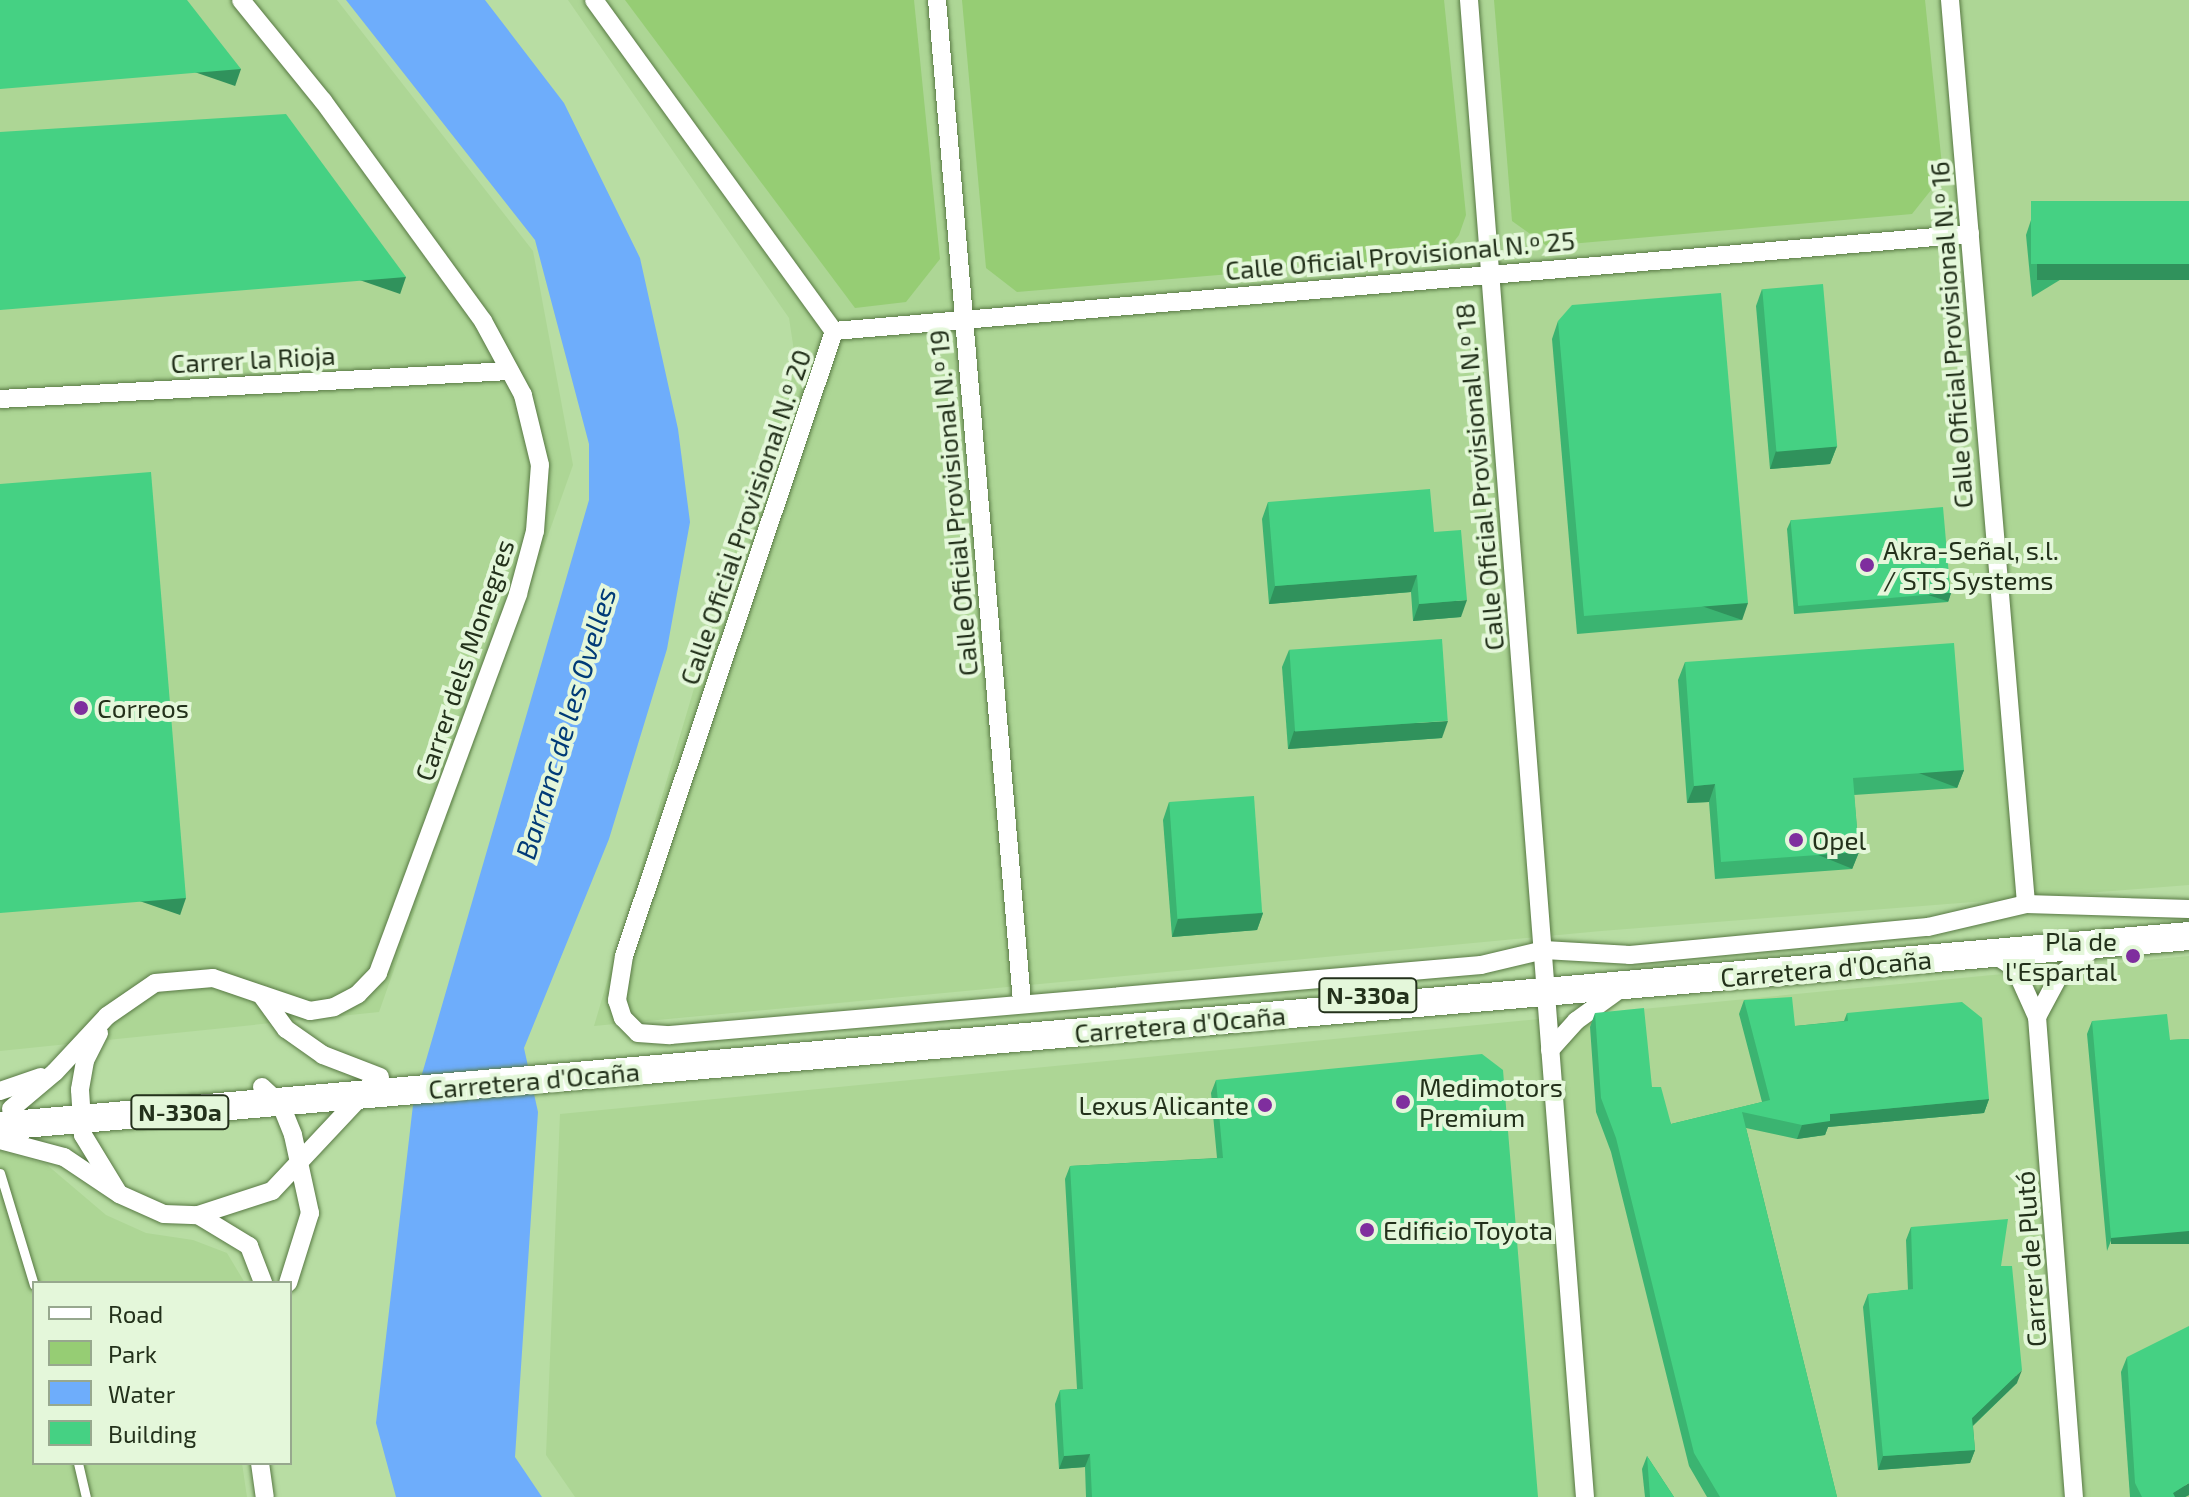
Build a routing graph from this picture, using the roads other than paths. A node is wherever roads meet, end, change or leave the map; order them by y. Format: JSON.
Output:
{"nodes":[{"id":1,"x":241,"y":0,"type":"edge"},
{"id":2,"x":594,"y":0,"type":"edge"},
{"id":3,"x":937,"y":0,"type":"edge"},
{"id":4,"x":1469,"y":0,"type":"edge"},
{"id":5,"x":1950,"y":0,"type":"edge"},
{"id":6,"x":1970,"y":234,"type":"junction"},
{"id":7,"x":1488,"y":274,"type":"junction"},
{"id":8,"x":964,"y":317,"type":"junction"},
{"id":9,"x":834,"y":331,"type":"junction"},
{"id":10,"x":509,"y":371,"type":"junction"},
{"id":11,"x":0,"y":399,"type":"edge"},
{"id":12,"x":2026,"y":904,"type":"junction"},
{"id":13,"x":2189,"y":909,"type":"edge"},
{"id":14,"x":2189,"y":924,"type":"edge"},
{"id":15,"x":2189,"y":936,"type":"edge"},
{"id":16,"x":2100,"y":945,"type":"junction"},
{"id":17,"x":1544,"y":950,"type":"junction"},
{"id":18,"x":1994,"y":954,"type":"junction"},
{"id":19,"x":1626,"y":985,"type":"junction"},
{"id":20,"x":1547,"y":986,"type":"junction"},
{"id":21,"x":262,"y":996,"type":"junction"},
{"id":22,"x":1022,"y":1002,"type":"junction"},
{"id":23,"x":107,"y":1016,"type":"junction"},
{"id":24,"x":2037,"y":1017,"type":"junction"},
{"id":25,"x":623,"y":1018,"type":"joint"},
{"id":26,"x":1550,"y":1050,"type":"junction"},
{"id":27,"x":374,"y":1088,"type":"junction"},
{"id":28,"x":271,"y":1096,"type":"junction"},
{"id":29,"x":3,"y":1109,"type":"edge"},
{"id":30,"x":79,"y":1110,"type":"junction"},
{"id":31,"x":0,"y":1140,"type":"edge"},
{"id":32,"x":302,"y":1163,"type":"junction"},
{"id":33,"x":0,"y":1173,"type":"edge"},
{"id":34,"x":119,"y":1194,"type":"junction"},
{"id":35,"x":198,"y":1215,"type":"junction"},
{"id":36,"x":33,"y":1281,"type":"edge"},
{"id":37,"x":262,"y":1281,"type":"edge"},
{"id":38,"x":289,"y":1281,"type":"edge"},
{"id":39,"x":78,"y":1465,"type":"edge"},
{"id":40,"x":260,"y":1465,"type":"edge"},
{"id":41,"x":86,"y":1497,"type":"edge"},
{"id":42,"x":265,"y":1497,"type":"edge"},
{"id":43,"x":1585,"y":1497,"type":"edge"},
{"id":44,"x":2074,"y":1497,"type":"edge"}],
"edges":[{"from":1,"to":10,"type":"street","name":"Carrer dels Monegres"},
{"from":2,"to":9,"type":"street","name":"Calle Oficial Provisional N.º 20"},
{"from":3,"to":8,"type":"street","name":"Calle Oficial Provisional N.º 19"},
{"from":4,"to":7,"type":"street","name":"Calle Oficial Provisional N.º 18"},
{"from":5,"to":6,"type":"street","name":"Calle Oficial Provisional N.º 16"},
{"from":6,"to":7,"type":"street","name":"Calle Oficial Provisional N.º 25"},
{"from":6,"to":12,"type":"street","name":"Calle Oficial Provisional N.º 16"},
{"from":7,"to":8,"type":"street","name":"Calle Oficial Provisional N.º 25"},
{"from":7,"to":17,"type":"street","name":"Calle Oficial Provisional N.º 18"},
{"from":8,"to":9,"type":"street","name":"Calle Oficial Provisional N.º 25"},
{"from":8,"to":22,"type":"street","name":"Calle Oficial Provisional N.º 19"},
{"from":9,"to":25,"type":"street","name":"Calle Oficial Provisional N.º 20"},
{"from":10,"to":11,"type":"street","name":"Carrer la Rioja"},
{"from":10,"to":21,"type":"street","name":"Carrer dels Monegres"},
{"from":12,"to":13,"type":"street","name":"Carretera d'Ocaña"},
{"from":12,"to":17,"type":"street","name":"Carretera d'Ocaña"},
{"from":14,"to":20,"type":"main road","name":"Carretera d'Ocaña","number":"N-330a"},
{"from":15,"to":16,"type":"main road","name":"Carretera d'Ocaña","number":"N-330a"},
{"from":16,"to":18,"type":"main road","name":"Carretera d'Ocaña","number":"N-330a"},
{"from":16,"to":24,"type":"street"},
{"from":17,"to":20,"type":"street","name":"Calle Oficial Provisional N.º 18"},
{"from":17,"to":22,"type":"street","name":"Carretera d'Ocaña"},
{"from":18,"to":19,"type":"main road","name":"Carretera d'Ocaña","number":"N-330a"},
{"from":18,"to":24,"type":"street","name":"Carrer de Plutó"},
{"from":19,"to":20,"type":"main road","name":"Carretera d'Ocaña","number":"N-330a"},
{"from":19,"to":26,"type":"street"},
{"from":20,"to":26,"type":"street","name":"Calle Oficial Provisional N.º 18"},
{"from":20,"to":27,"type":"main road","name":"Carretera d'Ocaña","number":"N-330a"},
{"from":21,"to":23,"type":"street","name":"Carrer dels Monegres"},
{"from":21,"to":27,"type":"street","name":"Carretera d'Ocaña"},
{"from":22,"to":25,"type":"street","name":"Carretera d'Ocaña"},
{"from":23,"to":29,"type":"street"},
{"from":23,"to":30,"type":"street"},
{"from":24,"to":44,"type":"street","name":"Carrer de Plutó"},
{"from":26,"to":43,"type":"street","name":"Calle Oficial Provisional N.º 18"},
{"from":27,"to":28,"type":"main road","name":"Carretera d'Ocaña","number":"N-330a"},
{"from":27,"to":32,"type":"street"},
{"from":28,"to":30,"type":"main road","name":"Carretera d'Ocaña","number":"N-330a"},
{"from":28,"to":32,"type":"street"},
{"from":29,"to":30,"type":"main road","name":"Carretera d'Ocaña","number":"N-330a"},
{"from":30,"to":34,"type":"street"},
{"from":31,"to":34,"type":"street"},
{"from":32,"to":35,"type":"street"},
{"from":32,"to":38,"type":"street"},
{"from":33,"to":36,"type":"lane"},
{"from":34,"to":35,"type":"street"},
{"from":35,"to":37,"type":"street"},
{"from":39,"to":41,"type":"lane"},
{"from":40,"to":42,"type":"street"}]}
